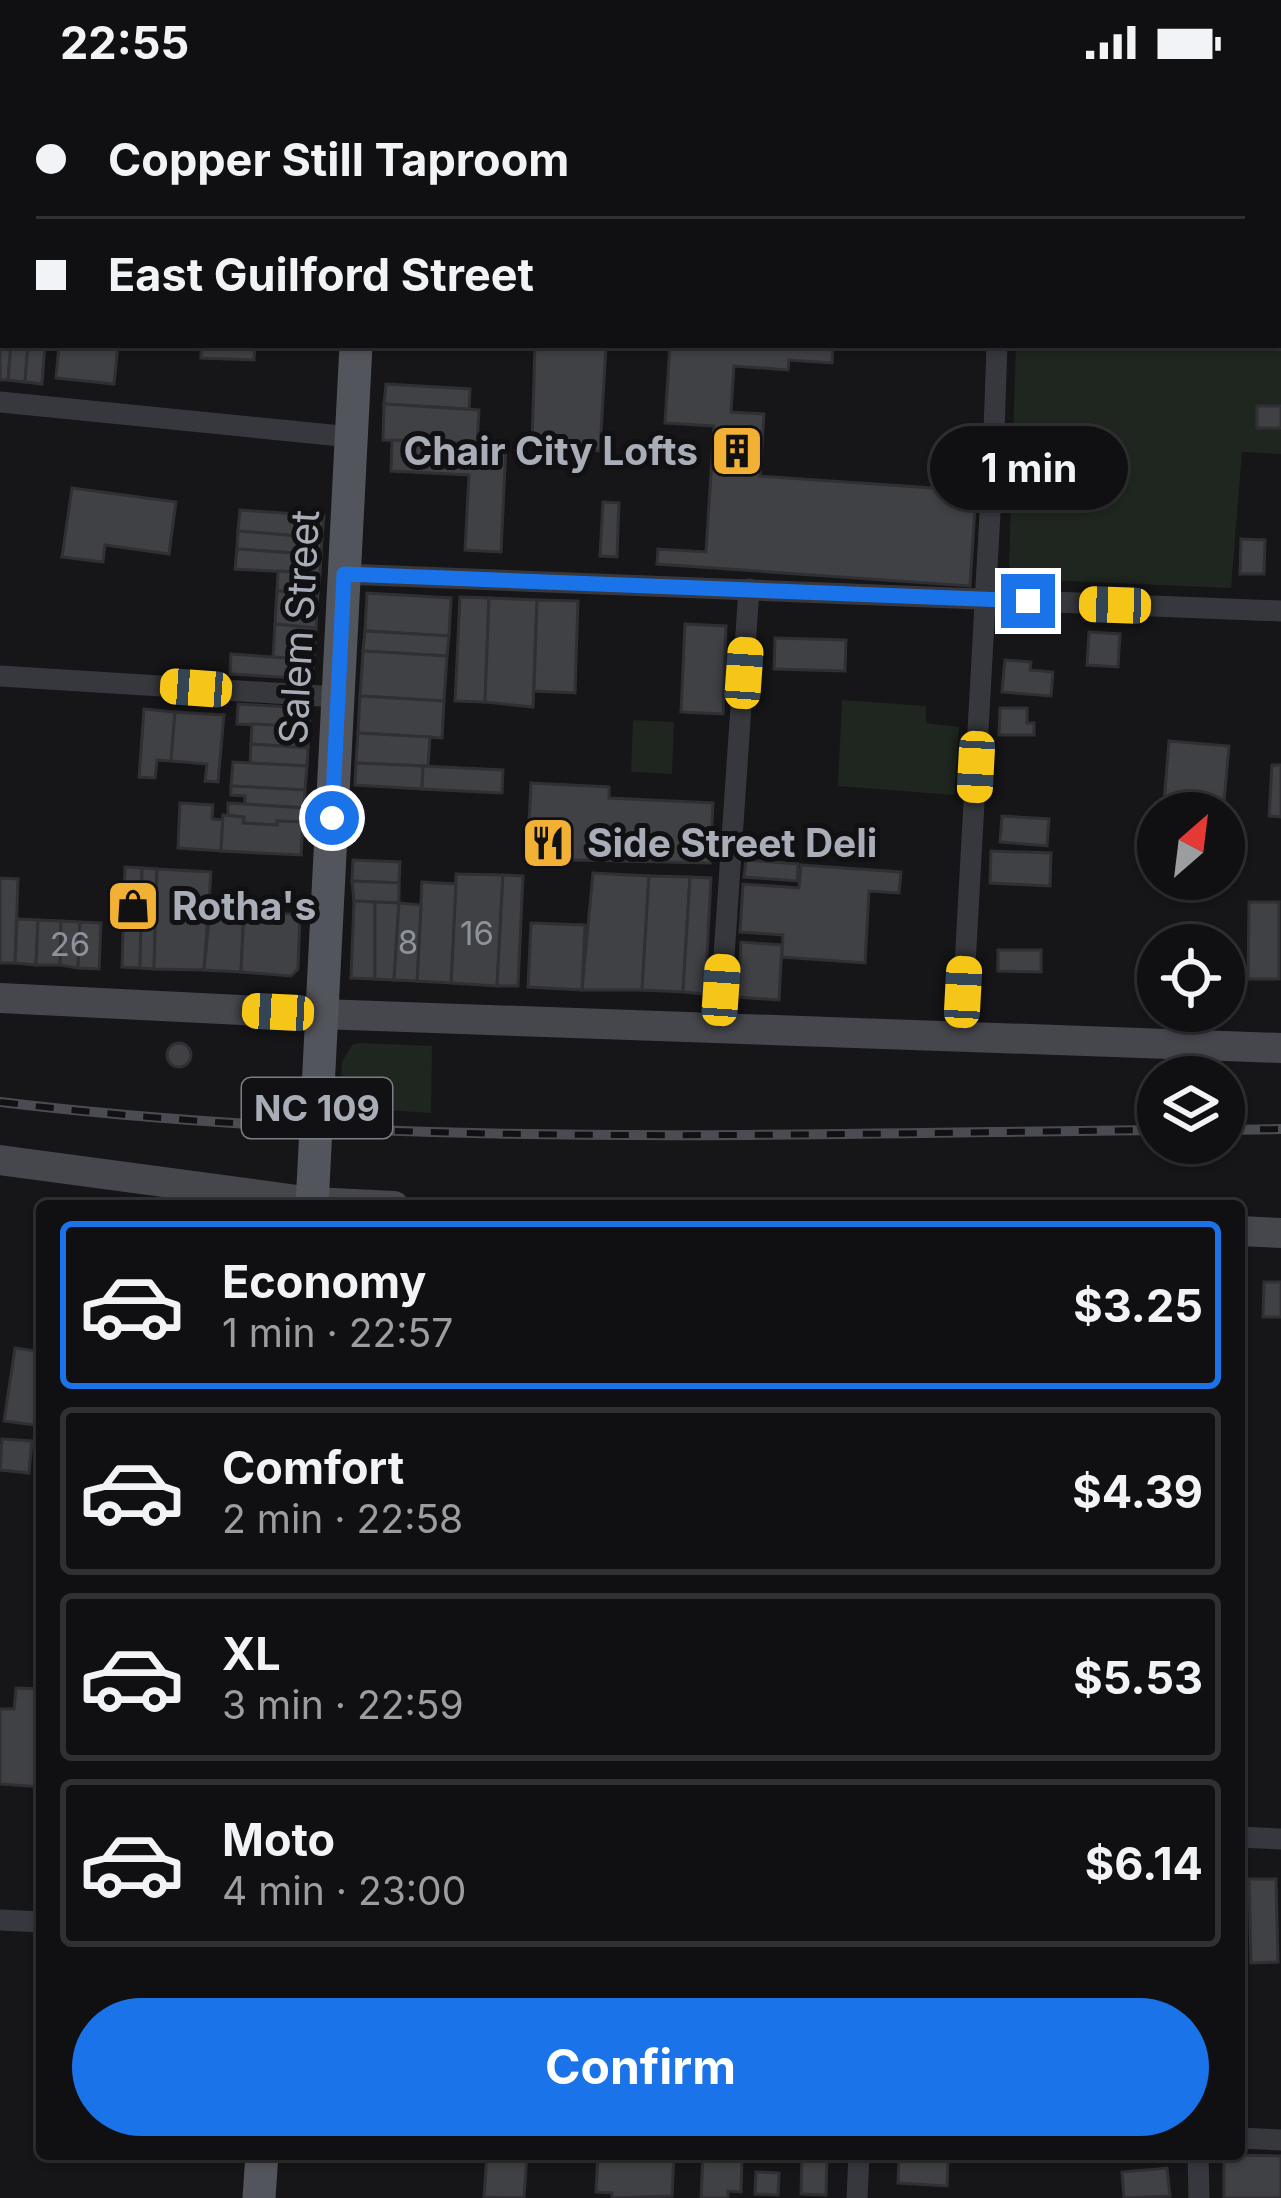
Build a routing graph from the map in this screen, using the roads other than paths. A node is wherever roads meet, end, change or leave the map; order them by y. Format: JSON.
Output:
{"nodes":[{"id":1,"x":356,"y":348,"type":"edge"},
{"id":2,"x":997,"y":348,"type":"edge"},
{"id":3,"x":0,"y":402,"type":"edge"},
{"id":4,"x":351,"y":437,"type":"junction"},
{"id":5,"x":344,"y":574,"type":"junction"},
{"id":6,"x":749,"y":589,"type":"junction"},
{"id":7,"x":985,"y":599,"type":"junction"},
{"id":8,"x":1281,"y":611,"type":"edge"},
{"id":9,"x":0,"y":676,"type":"edge"},
{"id":10,"x":338,"y":697,"type":"junction"},
{"id":11,"x":0,"y":998,"type":"edge"},
{"id":12,"x":321,"y":1014,"type":"junction"},
{"id":13,"x":719,"y":1029,"type":"junction"},
{"id":14,"x":961,"y":1038,"type":"junction"},
{"id":15,"x":1281,"y":1048,"type":"edge"},
{"id":16,"x":0,"y":1160,"type":"edge"},
{"id":17,"x":284,"y":1200,"type":"edge"},
{"id":18,"x":312,"y":1200,"type":"edge"},
{"id":19,"x":1245,"y":1231,"type":"edge"},
{"id":20,"x":1281,"y":1232,"type":"edge"},
{"id":21,"x":1245,"y":1837,"type":"edge"},
{"id":22,"x":1281,"y":1839,"type":"edge"},
{"id":23,"x":0,"y":1920,"type":"edge"},
{"id":24,"x":36,"y":1922,"type":"edge"},
{"id":25,"x":1245,"y":2138,"type":"edge"},
{"id":26,"x":1281,"y":2140,"type":"edge"},
{"id":27,"x":262,"y":2160,"type":"edge"},
{"id":28,"x":860,"y":2160,"type":"edge"},
{"id":29,"x":1198,"y":2160,"type":"edge"},
{"id":30,"x":259,"y":2198,"type":"edge"},
{"id":31,"x":857,"y":2198,"type":"edge"},
{"id":32,"x":1199,"y":2198,"type":"edge"}],
"edges":[{"from":1,"to":4,"type":"main road","name":"Salem Street","number":"NC 109"},
{"from":2,"to":7,"type":"street"},
{"from":3,"to":4,"type":"street"},
{"from":4,"to":5,"type":"main road","name":"Salem Street","number":"NC 109"},
{"from":5,"to":6,"type":"street"},
{"from":5,"to":10,"type":"main road","name":"Salem Street","number":"NC 109"},
{"from":6,"to":7,"type":"street"},
{"from":6,"to":13,"type":"street"},
{"from":7,"to":8,"type":"street"},
{"from":7,"to":14,"type":"street"},
{"from":9,"to":10,"type":"street"},
{"from":10,"to":12,"type":"main road","name":"Salem Street","number":"NC 109"},
{"from":11,"to":12,"type":"main road"},
{"from":12,"to":13,"type":"main road"},
{"from":12,"to":18,"type":"main road","name":"Salem Street","number":"NC 109"},
{"from":13,"to":14,"type":"main road"},
{"from":14,"to":15,"type":"main road"},
{"from":16,"to":17,"type":"main road"},
{"from":19,"to":20,"type":"main road"},
{"from":21,"to":22,"type":"street"},
{"from":23,"to":24,"type":"street"},
{"from":25,"to":26,"type":"street"},
{"from":27,"to":30,"type":"main road"},
{"from":28,"to":31,"type":"street"},
{"from":29,"to":32,"type":"street"}]}
